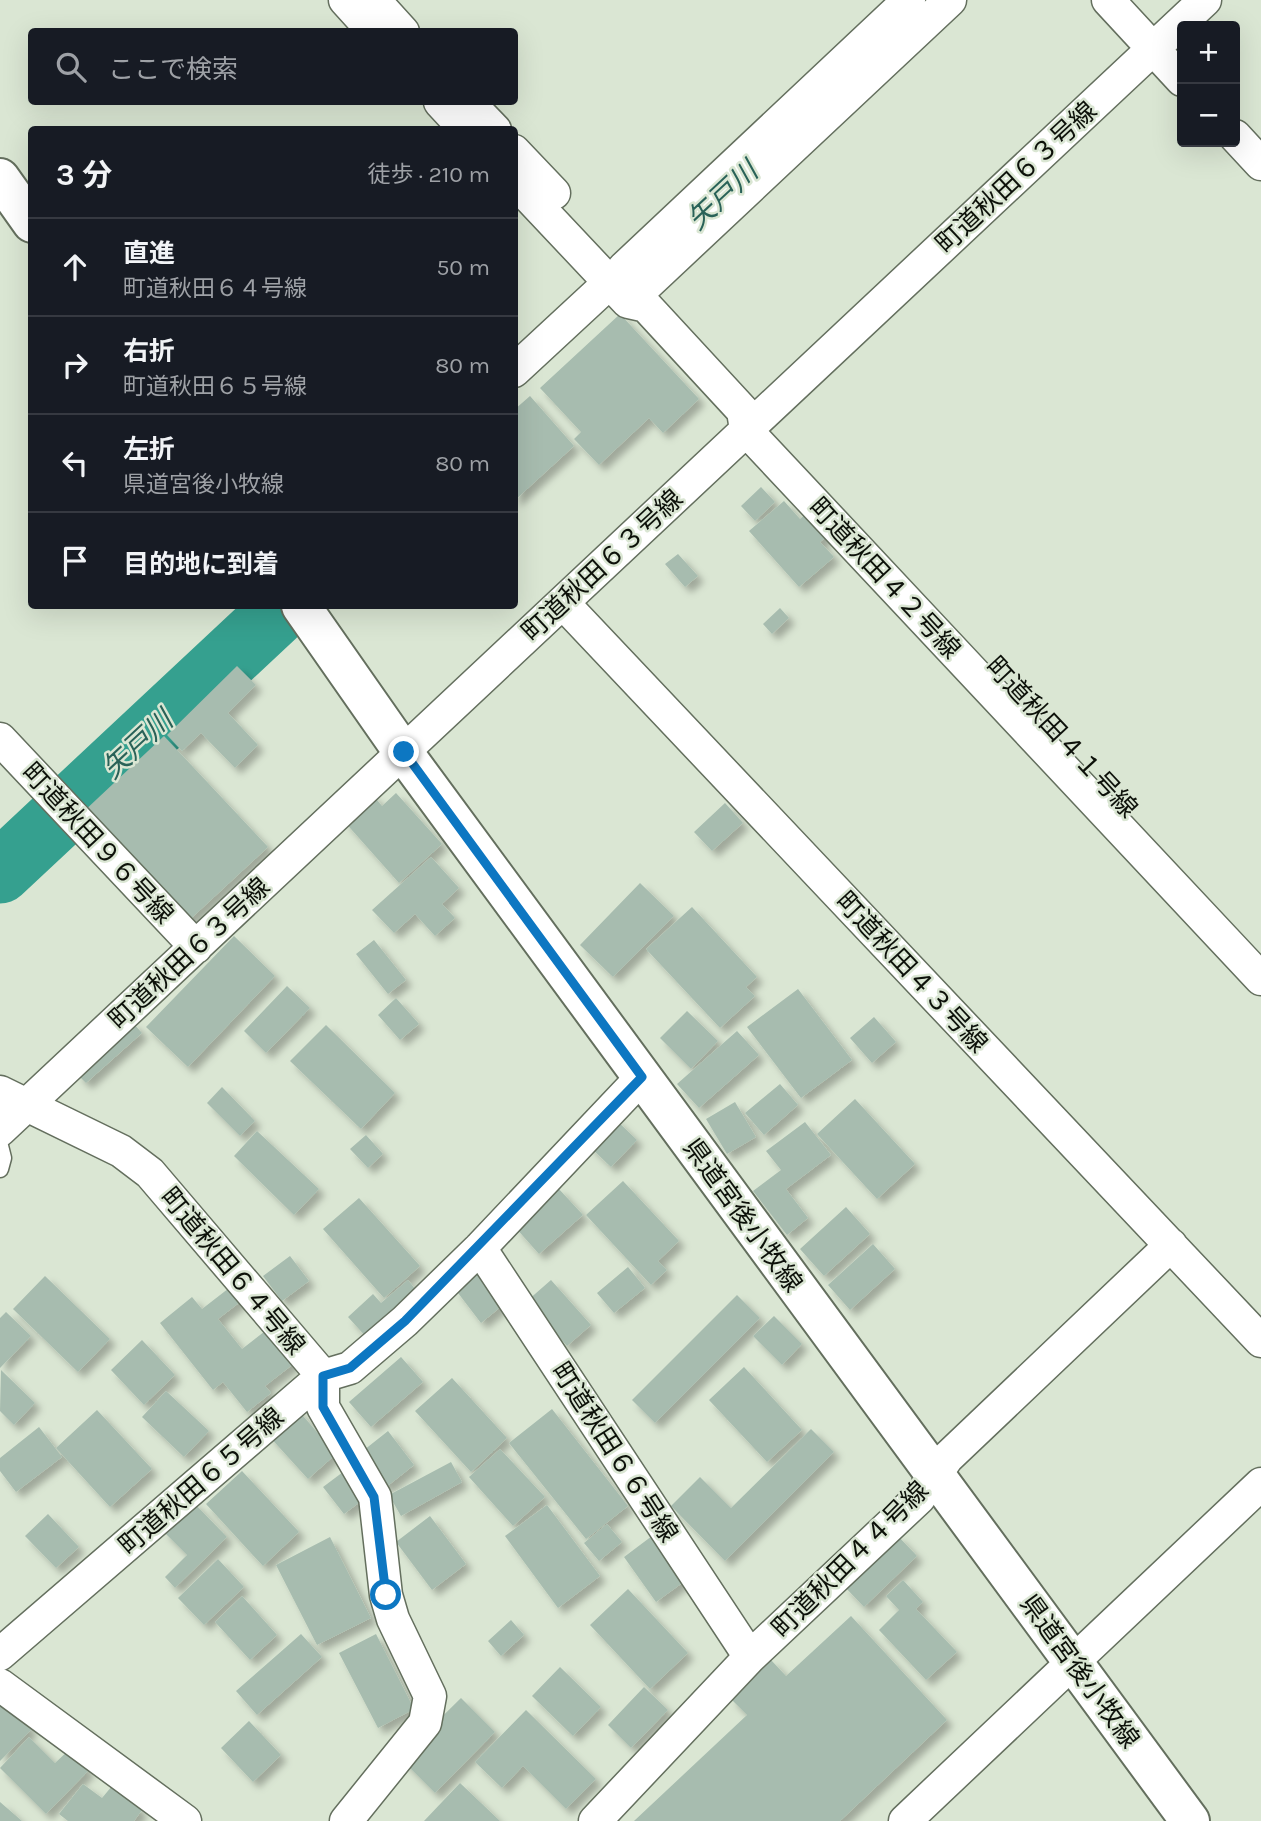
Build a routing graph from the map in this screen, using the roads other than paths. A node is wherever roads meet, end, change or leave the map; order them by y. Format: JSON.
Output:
{"nodes":[{"id":1,"x":345,"y":0,"type":"edge"},
{"id":2,"x":374,"y":0,"type":"edge"},
{"id":3,"x":909,"y":0,"type":"edge"},
{"id":4,"x":950,"y":0,"type":"edge"},
{"id":5,"x":1108,"y":0,"type":"edge"},
{"id":6,"x":1205,"y":0,"type":"edge"},
{"id":7,"x":370,"y":28,"type":"edge"},
{"id":8,"x":399,"y":28,"type":"edge"},
{"id":9,"x":1153,"y":49,"type":"junction"},
{"id":10,"x":1177,"y":75,"type":"edge"},
{"id":11,"x":443,"y":105,"type":"edge"},
{"id":12,"x":471,"y":105,"type":"edge"},
{"id":13,"x":462,"y":126,"type":"edge"},
{"id":14,"x":491,"y":126,"type":"edge"},
{"id":15,"x":1240,"y":141,"type":"edge"},
{"id":16,"x":518,"y":156,"type":"edge"},
{"id":17,"x":1261,"y":164,"type":"edge"},
{"id":18,"x":0,"y":178,"type":"edge"},
{"id":19,"x":518,"y":185,"type":"edge"},
{"id":20,"x":28,"y":217,"type":"edge"},
{"id":21,"x":631,"y":286,"type":"junction"},
{"id":22,"x":518,"y":368,"type":"edge"},
{"id":23,"x":750,"y":419,"type":"junction"},
{"id":24,"x":563,"y":603,"type":"junction"},
{"id":25,"x":303,"y":609,"type":"edge"},
{"id":26,"x":0,"y":739,"type":"edge"},
{"id":27,"x":404,"y":752,"type":"junction"},
{"id":28,"x":195,"y":947,"type":"junction"},
{"id":29,"x":1261,"y":949,"type":"edge"},
{"id":30,"x":1261,"y":979,"type":"edge"},
{"id":31,"x":642,"y":1077,"type":"junction"},
{"id":32,"x":14,"y":1098,"type":"edge"},
{"id":33,"x":0,"y":1130,"type":"edge"},
{"id":34,"x":0,"y":1146,"type":"edge"},
{"id":35,"x":0,"y":1169,"type":"edge"},
{"id":36,"x":1171,"y":1245,"type":"junction"},
{"id":37,"x":480,"y":1248,"type":"junction"},
{"id":38,"x":1261,"y":1341,"type":"edge"},
{"id":39,"x":323,"y":1376,"type":"junction"},
{"id":40,"x":935,"y":1475,"type":"junction"},
{"id":41,"x":1261,"y":1484,"type":"edge"},
{"id":42,"x":0,"y":1654,"type":"edge"},
{"id":43,"x":750,"y":1657,"type":"junction"},
{"id":44,"x":1073,"y":1662,"type":"junction"},
{"id":45,"x":0,"y":1685,"type":"edge"},
{"id":46,"x":185,"y":1821,"type":"edge"},
{"id":47,"x":346,"y":1821,"type":"edge"},
{"id":48,"x":595,"y":1821,"type":"edge"},
{"id":49,"x":905,"y":1821,"type":"edge"},
{"id":50,"x":1190,"y":1821,"type":"edge"}],
"edges":[{"from":1,"to":7,"type":"street"},
{"from":2,"to":8,"type":"street"},
{"from":3,"to":21,"type":"street"},
{"from":4,"to":21,"type":"street"},
{"from":5,"to":9,"type":"street"},
{"from":6,"to":9,"type":"street","name":"町道秋田６３号線"},
{"from":9,"to":10,"type":"street"},
{"from":9,"to":23,"type":"street","name":"町道秋田６３号線"},
{"from":11,"to":13,"type":"street"},
{"from":12,"to":14,"type":"street"},
{"from":15,"to":17,"type":"street"},
{"from":16,"to":21,"type":"street"},
{"from":18,"to":20,"type":"main road"},
{"from":19,"to":21,"type":"street","name":"町道秋田４２号線"},
{"from":21,"to":22,"type":"street"},
{"from":21,"to":23,"type":"street","name":"町道秋田４２号線"},
{"from":23,"to":24,"type":"street","name":"町道秋田６３号線"},
{"from":23,"to":29,"type":"street","name":"町道秋田４１号線"},
{"from":23,"to":30,"type":"street","name":"町道秋田４２号線"},
{"from":24,"to":27,"type":"street","name":"町道秋田６３号線"},
{"from":24,"to":36,"type":"street","name":"町道秋田４３号線"},
{"from":25,"to":27,"type":"main road","name":"県道宮後小牧線"},
{"from":26,"to":28,"type":"street","name":"町道秋田９６号線"},
{"from":27,"to":28,"type":"street","name":"町道秋田６３号線"},
{"from":27,"to":31,"type":"main road","name":"県道宮後小牧線"},
{"from":28,"to":32,"type":"street","name":"町道秋田６３号線"},
{"from":31,"to":37,"type":"street","name":"町道秋田６５号線"},
{"from":31,"to":40,"type":"main road","name":"県道宮後小牧線"},
{"from":32,"to":33,"type":"street","name":"町道秋田６３号線"},
{"from":32,"to":39,"type":"street","name":"町道秋田６４号線"},
{"from":34,"to":35,"type":"lane"},
{"from":36,"to":38,"type":"street","name":"町道秋田４３号線"},
{"from":36,"to":40,"type":"street","name":"町道秋田４４号線"},
{"from":37,"to":39,"type":"street","name":"町道秋田６５号線"},
{"from":37,"to":43,"type":"street","name":"町道秋田６６号線"},
{"from":39,"to":42,"type":"street","name":"町道秋田６５号線"},
{"from":39,"to":47,"type":"street","name":"町道秋田６４号線"},
{"from":40,"to":43,"type":"street","name":"町道秋田４４号線"},
{"from":40,"to":44,"type":"main road","name":"県道宮後小牧線"},
{"from":41,"to":44,"type":"street"},
{"from":43,"to":48,"type":"street","name":"町道秋田４４号線"},
{"from":44,"to":49,"type":"street"},
{"from":44,"to":50,"type":"main road","name":"県道宮後小牧線"},
{"from":45,"to":46,"type":"street"}]}
